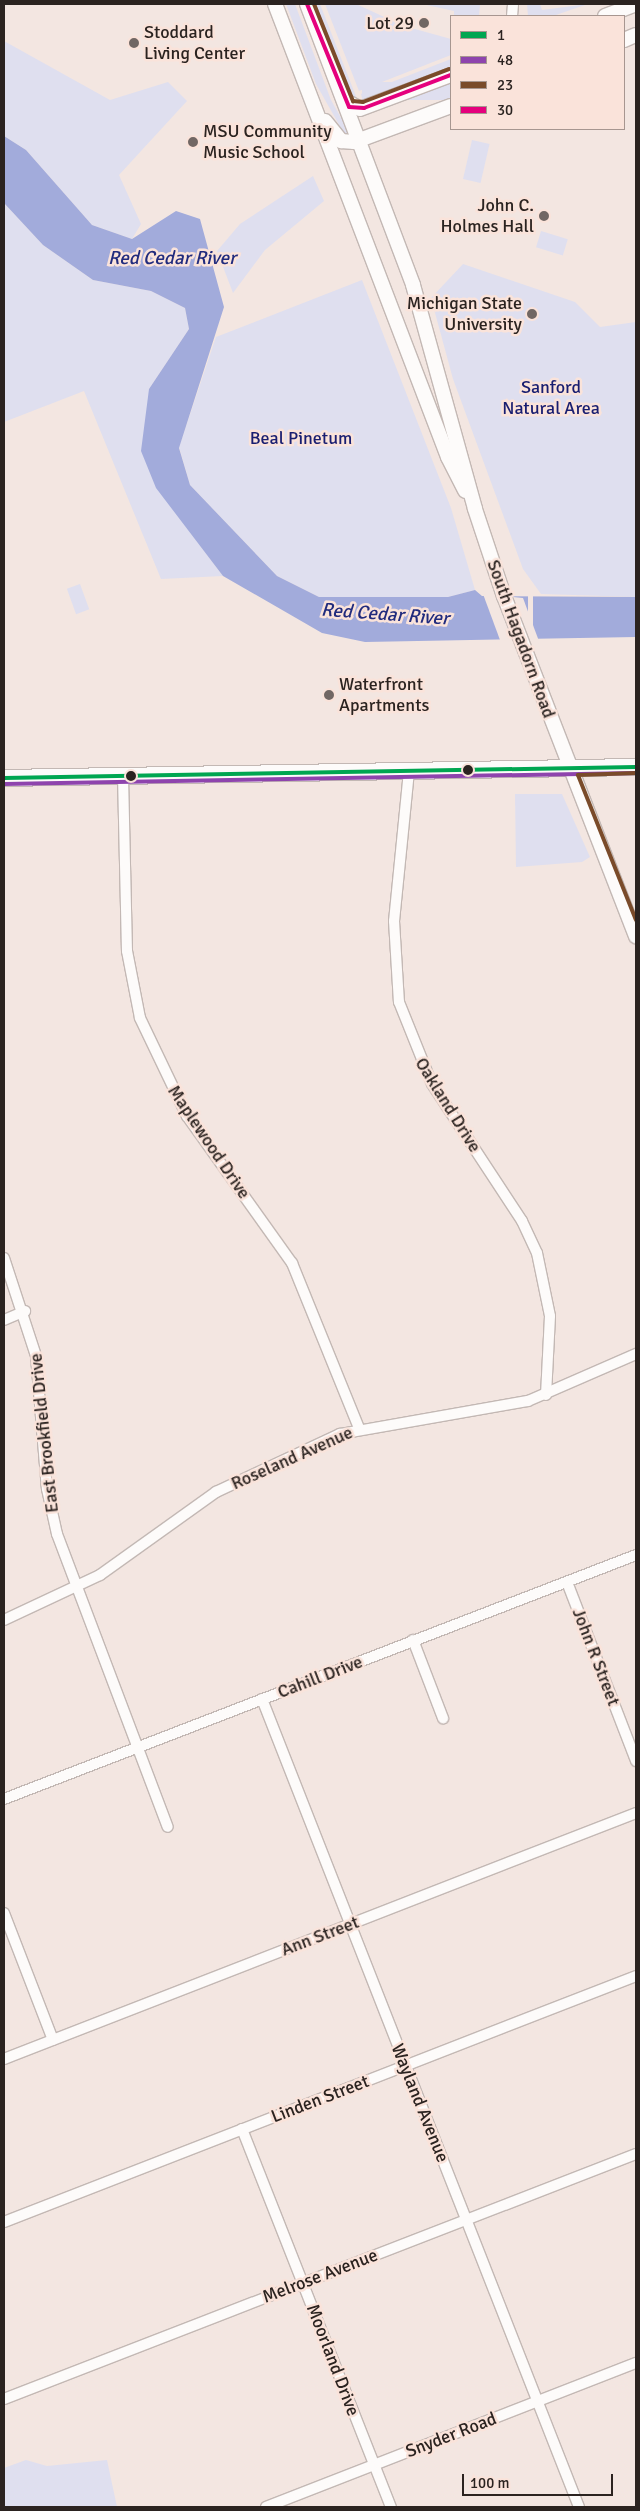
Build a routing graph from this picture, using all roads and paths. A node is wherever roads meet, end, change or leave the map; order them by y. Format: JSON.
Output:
{"nodes":[{"id":1,"x":275,"y":4,"type":"edge"},
{"id":2,"x":306,"y":4,"type":"edge"},
{"id":3,"x":636,"y":4,"type":"edge"},
{"id":4,"x":607,"y":15,"type":"edge"},
{"id":5,"x":450,"y":75,"type":"edge"},
{"id":6,"x":344,"y":100,"type":"junction"},
{"id":7,"x":313,"y":104,"type":"junction"},
{"id":8,"x":450,"y":106,"type":"edge"},
{"id":9,"x":359,"y":141,"type":"junction"},
{"id":10,"x":474,"y":509,"type":"junction"},
{"id":11,"x":636,"y":767,"type":"edge"},
{"id":12,"x":569,"y":769,"type":"junction"},
{"id":13,"x":409,"y":771,"type":"junction"},
{"id":14,"x":123,"y":776,"type":"junction"},
{"id":15,"x":4,"y":778,"type":"edge"},
{"id":16,"x":636,"y":936,"type":"edge"},
{"id":17,"x":4,"y":1258,"type":"edge"},
{"id":18,"x":24,"y":1311,"type":"junction"},
{"id":19,"x":4,"y":1320,"type":"edge"},
{"id":20,"x":636,"y":1354,"type":"edge"},
{"id":21,"x":546,"y":1395,"type":"junction"},
{"id":22,"x":359,"y":1428,"type":"junction"},
{"id":23,"x":636,"y":1555,"type":"edge"},
{"id":24,"x":567,"y":1582,"type":"junction"},
{"id":25,"x":76,"y":1589,"type":"junction"},
{"id":26,"x":4,"y":1620,"type":"edge"},
{"id":27,"x":413,"y":1640,"type":"junction"},
{"id":28,"x":262,"y":1699,"type":"junction"},
{"id":29,"x":443,"y":1718,"type":"dead end"},
{"id":30,"x":138,"y":1747,"type":"junction"},
{"id":31,"x":636,"y":1760,"type":"edge"},
{"id":32,"x":4,"y":1799,"type":"edge"},
{"id":33,"x":636,"y":1812,"type":"edge"},
{"id":34,"x":168,"y":1827,"type":"dead end"},
{"id":35,"x":4,"y":1912,"type":"edge"},
{"id":36,"x":350,"y":1924,"type":"junction"},
{"id":37,"x":636,"y":1976,"type":"edge"},
{"id":38,"x":53,"y":2040,"type":"junction"},
{"id":39,"x":4,"y":2059,"type":"edge"},
{"id":40,"x":405,"y":2066,"type":"junction"},
{"id":41,"x":242,"y":2130,"type":"junction"},
{"id":42,"x":636,"y":2154,"type":"edge"},
{"id":43,"x":466,"y":2220,"type":"junction"},
{"id":44,"x":4,"y":2222,"type":"edge"},
{"id":45,"x":303,"y":2283,"type":"junction"},
{"id":46,"x":636,"y":2363,"type":"edge"},
{"id":47,"x":4,"y":2399,"type":"edge"},
{"id":48,"x":538,"y":2402,"type":"junction"},
{"id":49,"x":374,"y":2465,"type":"junction"},
{"id":50,"x":266,"y":2507,"type":"edge"},
{"id":51,"x":391,"y":2507,"type":"edge"},
{"id":52,"x":579,"y":2507,"type":"edge"}],
"edges":[{"from":1,"to":7,"type":"street","name":"South Hagadorn Road"},
{"from":2,"to":6,"type":"street","name":"South Hagadorn Road"},
{"from":3,"to":4,"type":"street"},
{"from":5,"to":6,"type":"street"},
{"from":6,"to":9,"type":"street","name":"South Hagadorn Road"},
{"from":7,"to":9,"type":"street"},
{"from":7,"to":10,"type":"street","name":"South Hagadorn Road"},
{"from":8,"to":9,"type":"street"},
{"from":9,"to":10,"type":"street","name":"South Hagadorn Road"},
{"from":10,"to":12,"type":"street","name":"South Hagadorn Road"},
{"from":11,"to":12,"type":"main road"},
{"from":12,"to":13,"type":"main road"},
{"from":12,"to":16,"type":"street","name":"South Hagadorn Road"},
{"from":13,"to":14,"type":"main road"},
{"from":13,"to":21,"type":"street","name":"Oakland Drive"},
{"from":14,"to":15,"type":"main road"},
{"from":14,"to":22,"type":"street","name":"Maplewood Drive"},
{"from":17,"to":18,"type":"street","name":"East Brookfield Drive"},
{"from":18,"to":19,"type":"street"},
{"from":18,"to":25,"type":"street","name":"East Brookfield Drive"},
{"from":20,"to":21,"type":"street","name":"Roseland Avenue"},
{"from":21,"to":22,"type":"street","name":"Roseland Avenue"},
{"from":22,"to":25,"type":"street","name":"Roseland Avenue"},
{"from":23,"to":24,"type":"street","name":"Cahill Drive"},
{"from":24,"to":27,"type":"street","name":"Cahill Drive"},
{"from":24,"to":31,"type":"street","name":"John R Street"},
{"from":25,"to":26,"type":"street","name":"Roseland Avenue"},
{"from":25,"to":30,"type":"street","name":"East Brookfield Drive"},
{"from":27,"to":28,"type":"street","name":"Cahill Drive"},
{"from":27,"to":29,"type":"street"},
{"from":28,"to":30,"type":"street","name":"Cahill Drive"},
{"from":28,"to":36,"type":"street","name":"Wayland Avenue"},
{"from":30,"to":32,"type":"street","name":"Cahill Drive"},
{"from":30,"to":34,"type":"street","name":"East Brookfield Drive"},
{"from":33,"to":36,"type":"street","name":"Ann Street"},
{"from":35,"to":38,"type":"street"},
{"from":36,"to":38,"type":"street","name":"Ann Street"},
{"from":36,"to":40,"type":"street","name":"Wayland Avenue"},
{"from":37,"to":40,"type":"street","name":"Linden Street"},
{"from":38,"to":39,"type":"street","name":"Ann Street"},
{"from":40,"to":41,"type":"street","name":"Linden Street"},
{"from":40,"to":43,"type":"street","name":"Wayland Avenue"},
{"from":41,"to":44,"type":"street","name":"Linden Street"},
{"from":41,"to":45,"type":"street","name":"Moorland Drive"},
{"from":42,"to":43,"type":"street","name":"Melrose Avenue"},
{"from":43,"to":45,"type":"street","name":"Melrose Avenue"},
{"from":43,"to":48,"type":"street","name":"Wayland Avenue"},
{"from":45,"to":47,"type":"street","name":"Melrose Avenue"},
{"from":45,"to":49,"type":"street","name":"Moorland Drive"},
{"from":46,"to":48,"type":"street","name":"Snyder Road"},
{"from":48,"to":49,"type":"street","name":"Snyder Road"},
{"from":48,"to":52,"type":"street","name":"Wayland Avenue"},
{"from":49,"to":50,"type":"street","name":"Snyder Road"},
{"from":49,"to":51,"type":"street","name":"Moorland Drive"}]}
